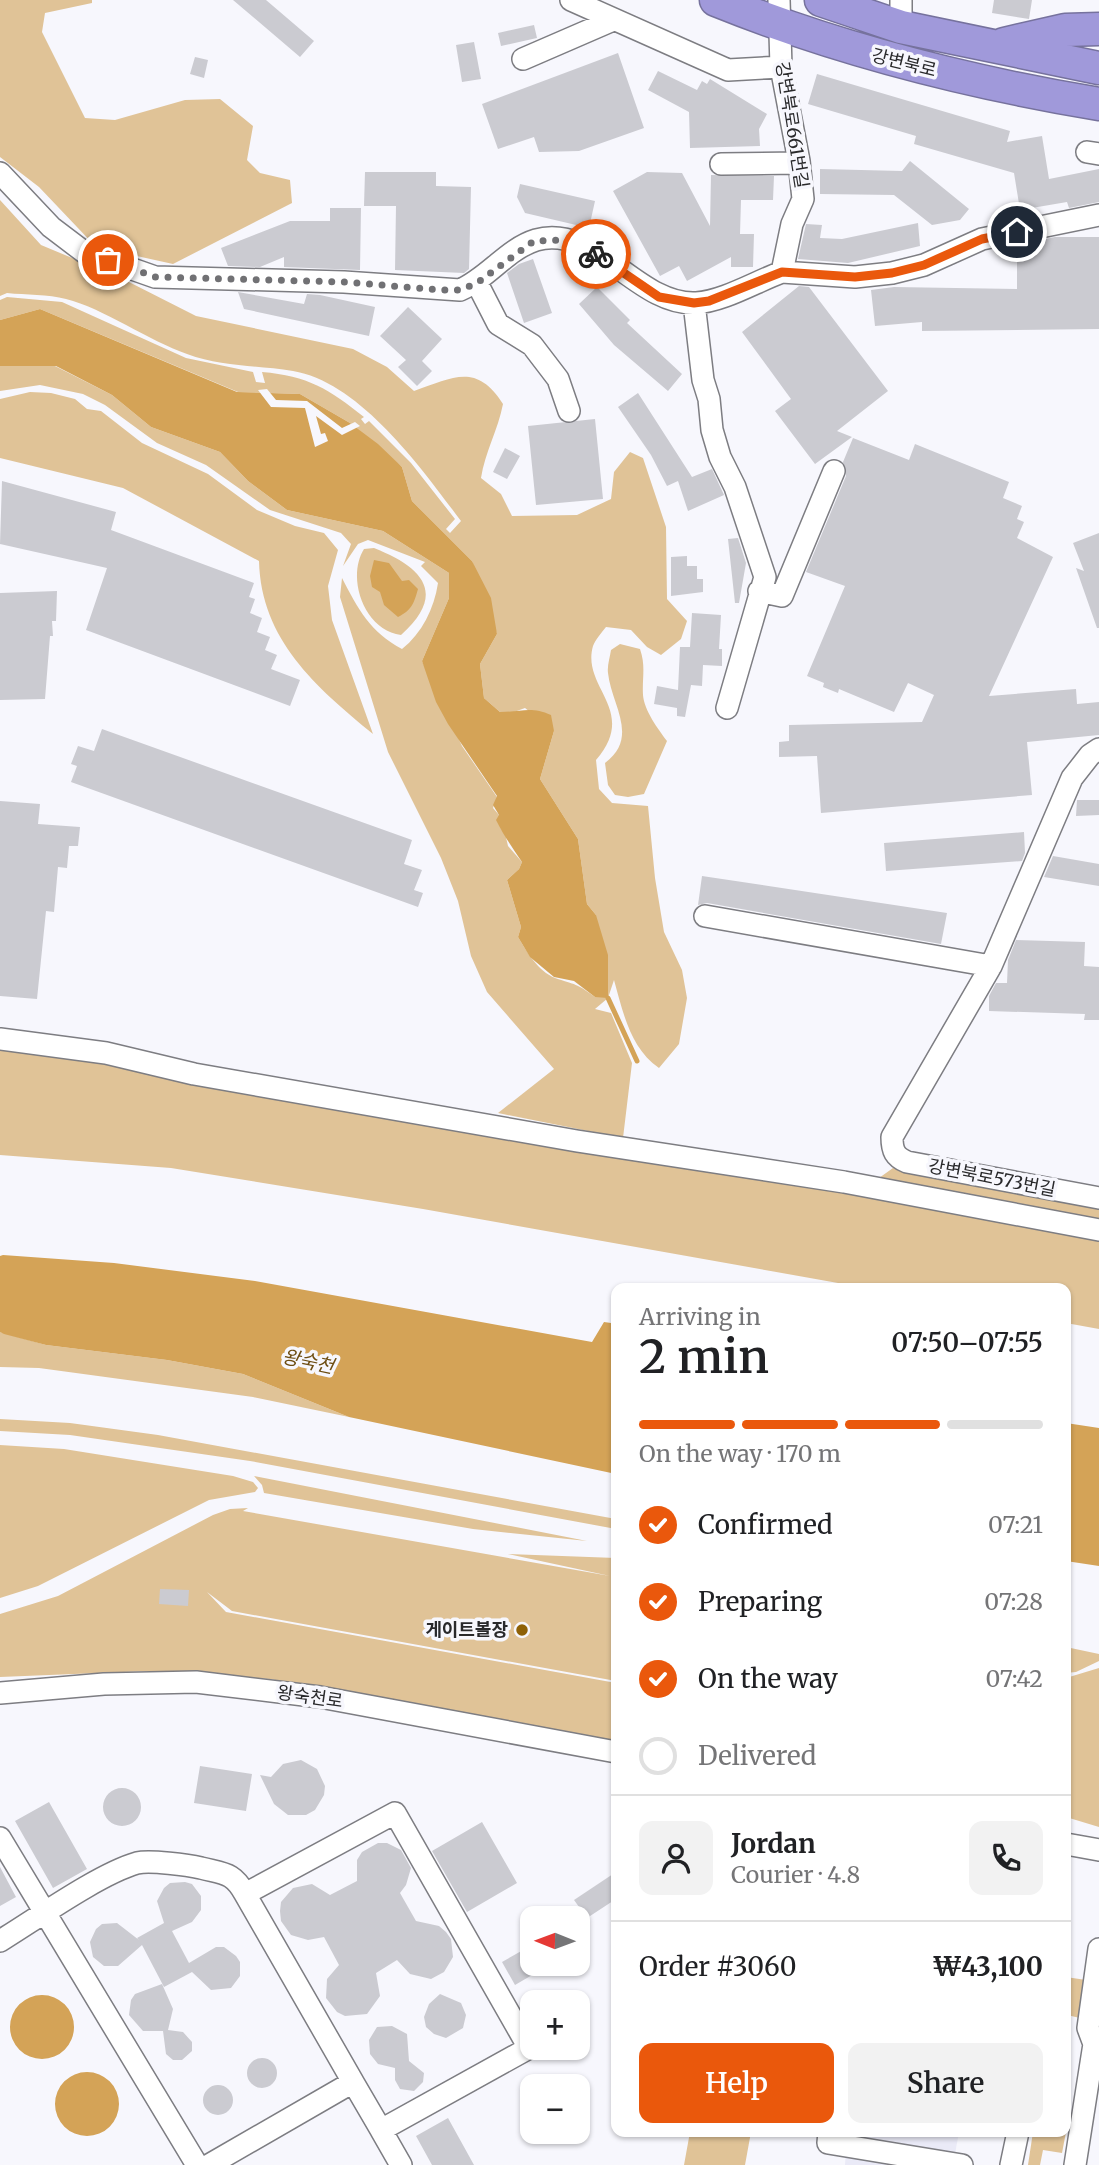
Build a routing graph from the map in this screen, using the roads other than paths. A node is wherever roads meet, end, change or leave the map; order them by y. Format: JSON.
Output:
{"nodes":[{"id":1,"x":570,"y":0,"type":"edge"},
{"id":2,"x":716,"y":0,"type":"edge"},
{"id":3,"x":821,"y":0,"type":"edge"},
{"id":4,"x":779,"y":13,"type":"edge"},
{"id":5,"x":901,"y":13,"type":"edge"},
{"id":6,"x":613,"y":20,"type":"junction"},
{"id":7,"x":1099,"y":29,"type":"edge"},
{"id":8,"x":990,"y":47,"type":"junction"},
{"id":9,"x":523,"y":60,"type":"dead end"},
{"id":10,"x":781,"y":67,"type":"junction"},
{"id":11,"x":1099,"y":68,"type":"edge"},
{"id":12,"x":1011,"y":89,"type":"junction"},
{"id":13,"x":1099,"y":104,"type":"edge"},
{"id":14,"x":1095,"y":144,"type":"edge"},
{"id":15,"x":721,"y":163,"type":"dead end"},
{"id":16,"x":799,"y":163,"type":"junction"},
{"id":17,"x":0,"y":173,"type":"edge"},
{"id":18,"x":1099,"y":215,"type":"edge"},
{"id":19,"x":782,"y":272,"type":"junction"},
{"id":20,"x":477,"y":283,"type":"junction"},
{"id":21,"x":694,"y":303,"type":"junction"},
{"id":22,"x":569,"y":411,"type":"dead end"},
{"id":23,"x":834,"y":471,"type":"dead end"},
{"id":24,"x":759,"y":591,"type":"junction"},
{"id":25,"x":727,"y":708,"type":"dead end"},
{"id":26,"x":1099,"y":749,"type":"edge"},
{"id":27,"x":705,"y":916,"type":"dead end"},
{"id":28,"x":991,"y":966,"type":"junction"},
{"id":29,"x":0,"y":1039,"type":"edge"},
{"id":30,"x":1099,"y":1198,"type":"edge"},
{"id":31,"x":1099,"y":1230,"type":"edge"},
{"id":32,"x":0,"y":1693,"type":"edge"},
{"id":33,"x":611,"y":1751,"type":"edge"},
{"id":34,"x":0,"y":1838,"type":"edge"},
{"id":35,"x":1071,"y":1845,"type":"edge"},
{"id":36,"x":1099,"y":1850,"type":"edge"},
{"id":37,"x":245,"y":1894,"type":"junction"},
{"id":38,"x":46,"y":1914,"type":"junction"},
{"id":39,"x":0,"y":1941,"type":"edge"},
{"id":40,"x":1099,"y":1950,"type":"edge"},
{"id":41,"x":353,"y":2082,"type":"junction"},
{"id":42,"x":381,"y":2130,"type":"junction"},
{"id":43,"x":829,"y":2137,"type":"edge"},
{"id":44,"x":1017,"y":2137,"type":"edge"},
{"id":45,"x":197,"y":2165,"type":"edge"},
{"id":46,"x":209,"y":2165,"type":"edge"},
{"id":47,"x":401,"y":2165,"type":"edge"},
{"id":48,"x":962,"y":2165,"type":"edge"},
{"id":49,"x":1011,"y":2165,"type":"edge"},
{"id":50,"x":1075,"y":2165,"type":"edge"}],
"edges":[{"from":1,"to":6,"type":"street"},
{"from":2,"to":4,"type":"highway","name":"강변북로"},
{"from":3,"to":5,"type":"highway","name":"강변북로"},
{"from":4,"to":10,"type":"street","name":"강변북로661번길"},
{"from":4,"to":12,"type":"highway","name":"강변북로"},
{"from":5,"to":8,"type":"highway","name":"강변북로"},
{"from":6,"to":9,"type":"street"},
{"from":6,"to":10,"type":"street"},
{"from":7,"to":8,"type":"highway"},
{"from":8,"to":11,"type":"highway","name":"강변북로"},
{"from":10,"to":16,"type":"street","name":"강변북로661번길"},
{"from":12,"to":13,"type":"highway","name":"강변북로"},
{"from":12,"to":14,"type":"highway"},
{"from":15,"to":16,"type":"street"},
{"from":16,"to":19,"type":"street","name":"강변북로661번길"},
{"from":17,"to":20,"type":"street"},
{"from":18,"to":19,"type":"street"},
{"from":19,"to":21,"type":"street"},
{"from":20,"to":21,"type":"street"},
{"from":20,"to":22,"type":"street"},
{"from":21,"to":24,"type":"street"},
{"from":23,"to":24,"type":"street"},
{"from":24,"to":25,"type":"street"},
{"from":26,"to":28,"type":"street"},
{"from":27,"to":28,"type":"street"},
{"from":28,"to":30,"type":"street","name":"강변북로573번길"},
{"from":29,"to":31,"type":"street"},
{"from":32,"to":33,"type":"street","name":"왕숙천로"},
{"from":34,"to":38,"type":"street"},
{"from":35,"to":36,"type":"street"},
{"from":37,"to":38,"type":"street"},
{"from":37,"to":41,"type":"street"},
{"from":37,"to":42,"type":"street"},
{"from":38,"to":39,"type":"street"},
{"from":38,"to":45,"type":"street"},
{"from":40,"to":50,"type":"street"},
{"from":41,"to":42,"type":"street"},
{"from":41,"to":46,"type":"street"},
{"from":42,"to":47,"type":"street"},
{"from":43,"to":48,"type":"street"},
{"from":44,"to":49,"type":"street"}]}
